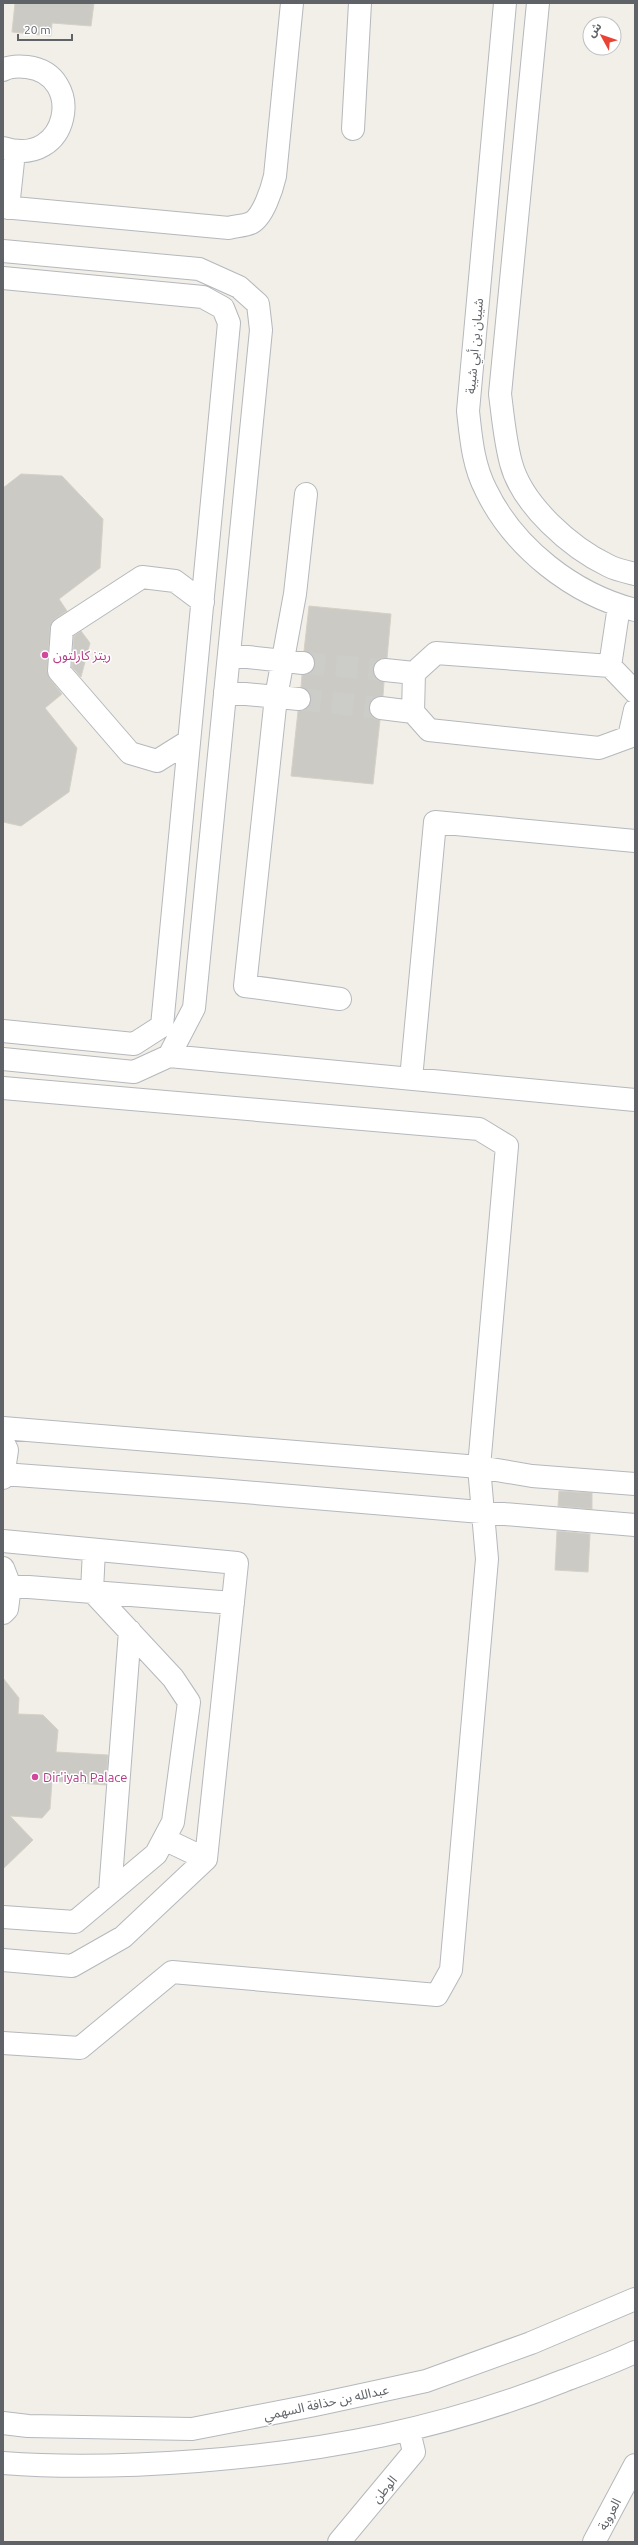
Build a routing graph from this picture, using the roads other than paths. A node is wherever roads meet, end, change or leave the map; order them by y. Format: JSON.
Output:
{"nodes":[{"id":1,"x":292,"y":3,"type":"edge"},
{"id":2,"x":360,"y":3,"type":"edge"},
{"id":3,"x":505,"y":3,"type":"edge"},
{"id":4,"x":538,"y":3,"type":"edge"},
{"id":5,"x":3,"y":70,"type":"edge"},
{"id":6,"x":353,"y":128,"type":"dead end"},
{"id":7,"x":9,"y":150,"type":"edge"},
{"id":8,"x":5,"y":207,"type":"edge"},
{"id":9,"x":3,"y":251,"type":"edge"},
{"id":10,"x":3,"y":278,"type":"edge"},
{"id":11,"x":306,"y":494,"type":"dead end"},
{"id":12,"x":635,"y":574,"type":"edge"},
{"id":13,"x":203,"y":602,"type":"junction"},
{"id":14,"x":627,"y":608,"type":"edge"},
{"id":15,"x":229,"y":655,"type":"junction"},
{"id":16,"x":282,"y":660,"type":"junction"},
{"id":17,"x":303,"y":663,"type":"tunnel mouth"},
{"id":18,"x":610,"y":666,"type":"junction"},
{"id":19,"x":385,"y":670,"type":"tunnel mouth"},
{"id":20,"x":414,"y":673,"type":"junction"},
{"id":21,"x":225,"y":692,"type":"junction"},
{"id":22,"x":635,"y":692,"type":"edge"},
{"id":23,"x":276,"y":697,"type":"junction"},
{"id":24,"x":299,"y":699,"type":"tunnel mouth"},
{"id":25,"x":381,"y":708,"type":"tunnel mouth"},
{"id":26,"x":635,"y":710,"type":"edge"},
{"id":27,"x":413,"y":712,"type":"junction"},
{"id":28,"x":189,"y":741,"type":"junction"},
{"id":29,"x":635,"y":841,"type":"edge"},
{"id":30,"x":340,"y":999,"type":"dead end"},
{"id":31,"x":3,"y":1031,"type":"edge"},
{"id":32,"x":169,"y":1056,"type":"junction"},
{"id":33,"x":3,"y":1059,"type":"edge"},
{"id":34,"x":411,"y":1079,"type":"junction"},
{"id":35,"x":3,"y":1088,"type":"edge"},
{"id":36,"x":635,"y":1100,"type":"edge"},
{"id":37,"x":3,"y":1428,"type":"edge"},
{"id":38,"x":3,"y":1442,"type":"edge"},
{"id":39,"x":479,"y":1467,"type":"junction"},
{"id":40,"x":3,"y":1476,"type":"edge"},
{"id":41,"x":635,"y":1484,"type":"edge"},
{"id":42,"x":483,"y":1511,"type":"junction"},
{"id":43,"x":635,"y":1525,"type":"edge"},
{"id":44,"x":3,"y":1541,"type":"edge"},
{"id":45,"x":94,"y":1550,"type":"junction"},
{"id":46,"x":5,"y":1580,"type":"edge"},
{"id":47,"x":92,"y":1591,"type":"junction"},
{"id":48,"x":233,"y":1603,"type":"junction"},
{"id":49,"x":3,"y":1613,"type":"edge"},
{"id":50,"x":130,"y":1631,"type":"junction"},
{"id":51,"x":223,"y":1700,"type":"junction"},
{"id":52,"x":189,"y":1702,"type":"junction"},
{"id":53,"x":164,"y":1839,"type":"junction"},
{"id":54,"x":206,"y":1859,"type":"junction"},
{"id":55,"x":110,"y":1892,"type":"junction"},
{"id":56,"x":3,"y":1917,"type":"edge"},
{"id":57,"x":3,"y":1960,"type":"edge"},
{"id":58,"x":3,"y":2043,"type":"edge"},
{"id":59,"x":635,"y":2299,"type":"edge"},
{"id":60,"x":631,"y":2360,"type":"edge"},
{"id":61,"x":3,"y":2423,"type":"edge"},
{"id":62,"x":409,"y":2431,"type":"junction"},
{"id":63,"x":3,"y":2463,"type":"edge"},
{"id":64,"x":635,"y":2465,"type":"edge"},
{"id":65,"x":339,"y":2542,"type":"edge"},
{"id":66,"x":594,"y":2542,"type":"edge"}],
"edges":[{"from":1,"to":8,"type":"street"},
{"from":2,"to":6,"type":"street"},
{"from":3,"to":14,"type":"street","name":"شيبان بن أبي شيبة"},
{"from":4,"to":12,"type":"street"},
{"from":5,"to":7,"type":"street"},
{"from":7,"to":8,"type":"street"},
{"from":9,"to":15,"type":"street"},
{"from":10,"to":13,"type":"street"},
{"from":11,"to":16,"type":"street"},
{"from":13,"to":28,"type":"street"},
{"from":13,"to":28,"type":"street"},
{"from":14,"to":18,"type":"street"},
{"from":15,"to":16,"type":"street"},
{"from":15,"to":21,"type":"street"},
{"from":16,"to":17,"type":"street"},
{"from":16,"to":23,"type":"street"},
{"from":18,"to":20,"type":"street"},
{"from":18,"to":22,"type":"street"},
{"from":19,"to":20,"type":"street"},
{"from":20,"to":27,"type":"street"},
{"from":21,"to":23,"type":"street"},
{"from":21,"to":32,"type":"street"},
{"from":23,"to":24,"type":"street"},
{"from":23,"to":30,"type":"street"},
{"from":25,"to":27,"type":"street"},
{"from":26,"to":27,"type":"street"},
{"from":28,"to":31,"type":"street"},
{"from":29,"to":34,"type":"street"},
{"from":32,"to":33,"type":"street"},
{"from":32,"to":34,"type":"street"},
{"from":34,"to":36,"type":"street"},
{"from":35,"to":39,"type":"street"},
{"from":37,"to":39,"type":"street"},
{"from":38,"to":40,"type":"street"},
{"from":39,"to":41,"type":"street"},
{"from":39,"to":42,"type":"street"},
{"from":40,"to":42,"type":"street"},
{"from":42,"to":43,"type":"street"},
{"from":42,"to":58,"type":"street"},
{"from":44,"to":45,"type":"street"},
{"from":45,"to":47,"type":"street"},
{"from":45,"to":48,"type":"street"},
{"from":46,"to":47,"type":"street"},
{"from":46,"to":49,"type":"street"},
{"from":47,"to":48,"type":"street"},
{"from":47,"to":50,"type":"street"},
{"from":48,"to":51,"type":"street"},
{"from":50,"to":52,"type":"street"},
{"from":50,"to":55,"type":"street"},
{"from":51,"to":52,"type":"street"},
{"from":51,"to":54,"type":"street"},
{"from":52,"to":53,"type":"street"},
{"from":53,"to":54,"type":"street"},
{"from":53,"to":55,"type":"street"},
{"from":54,"to":57,"type":"street"},
{"from":55,"to":56,"type":"street"},
{"from":59,"to":61,"type":"street","name":"عبدالله بن حذافة السهمي"},
{"from":60,"to":62,"type":"street"},
{"from":62,"to":63,"type":"street"},
{"from":62,"to":65,"type":"street","name":"الوطن"},
{"from":64,"to":66,"type":"street","name":"العروبة"}]}
